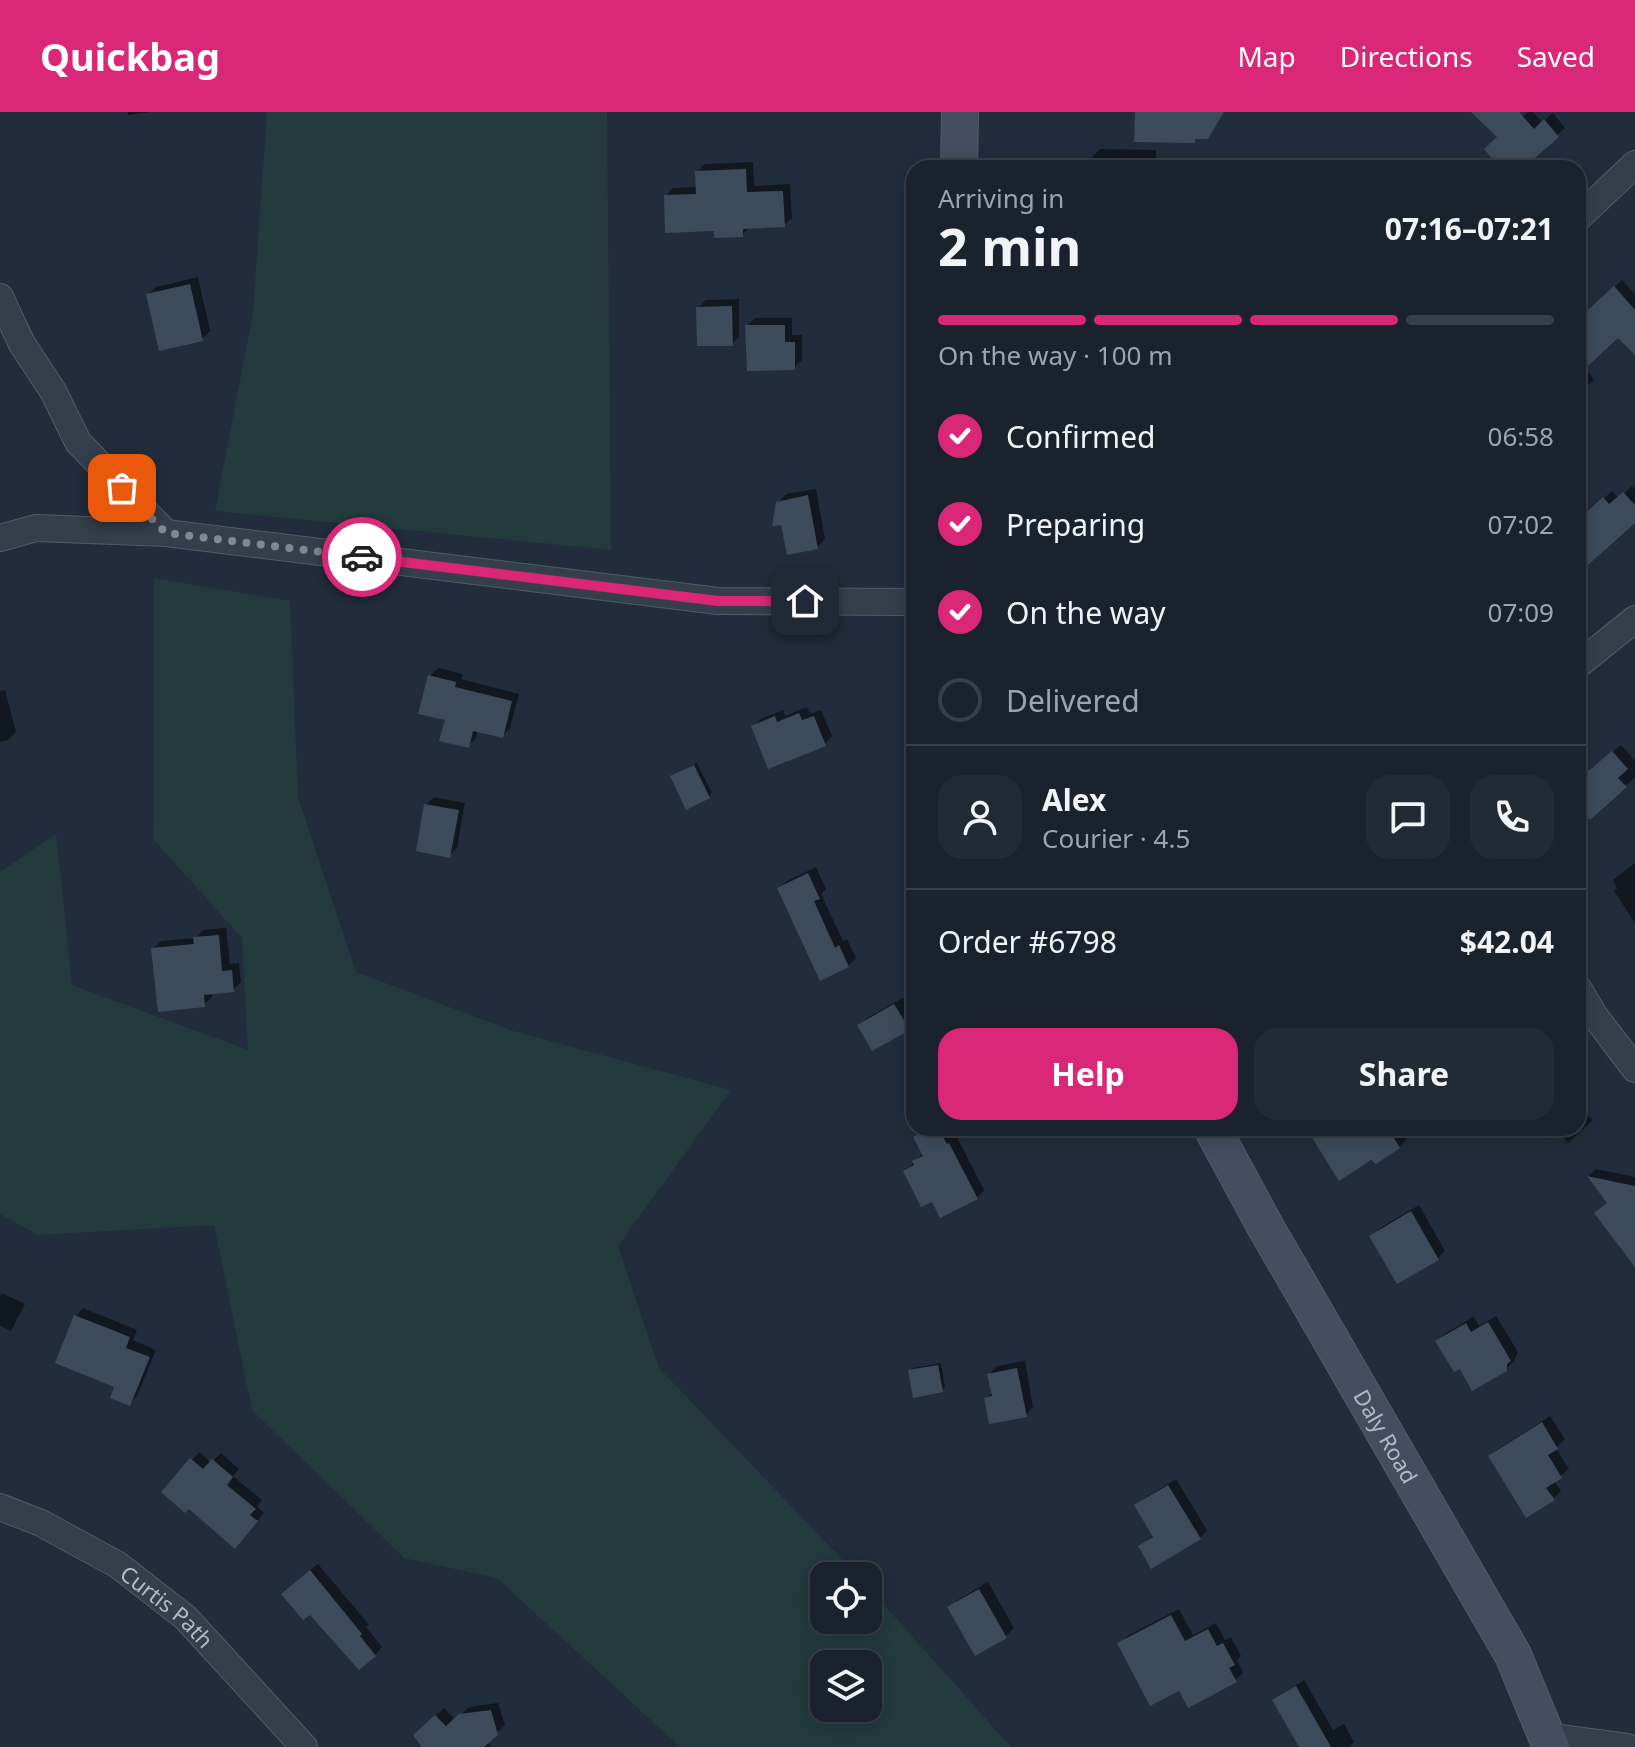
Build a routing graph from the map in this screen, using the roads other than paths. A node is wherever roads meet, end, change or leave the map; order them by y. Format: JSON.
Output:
{"nodes":[{"id":1,"x":960,"y":112,"type":"edge"},
{"id":2,"x":959,"y":160,"type":"edge"},
{"id":3,"x":1635,"y":164,"type":"edge"},
{"id":4,"x":1586,"y":210,"type":"edge"},
{"id":5,"x":0,"y":297,"type":"edge"},
{"id":6,"x":166,"y":533,"type":"junction"},
{"id":7,"x":0,"y":538,"type":"edge"},
{"id":8,"x":906,"y":602,"type":"edge"},
{"id":9,"x":1635,"y":619,"type":"edge"},
{"id":10,"x":1586,"y":659,"type":"edge"},
{"id":11,"x":1586,"y":1002,"type":"edge"},
{"id":12,"x":1635,"y":1069,"type":"edge"},
{"id":13,"x":1216,"y":1136,"type":"edge"},
{"id":14,"x":0,"y":1507,"type":"edge"},
{"id":15,"x":1548,"y":1742,"type":"edge"},
{"id":16,"x":304,"y":1747,"type":"edge"},
{"id":17,"x":1627,"y":1747,"type":"edge"}],
"edges":[{"from":1,"to":2,"type":"street"},
{"from":3,"to":4,"type":"street"},
{"from":5,"to":6,"type":"street"},
{"from":6,"to":7,"type":"street"},
{"from":6,"to":8,"type":"street"},
{"from":9,"to":10,"type":"street"},
{"from":11,"to":12,"type":"street"},
{"from":13,"to":15,"type":"street","name":"Daly Road"},
{"from":14,"to":16,"type":"street","name":"Curtis Path"},
{"from":15,"to":17,"type":"street"}]}
